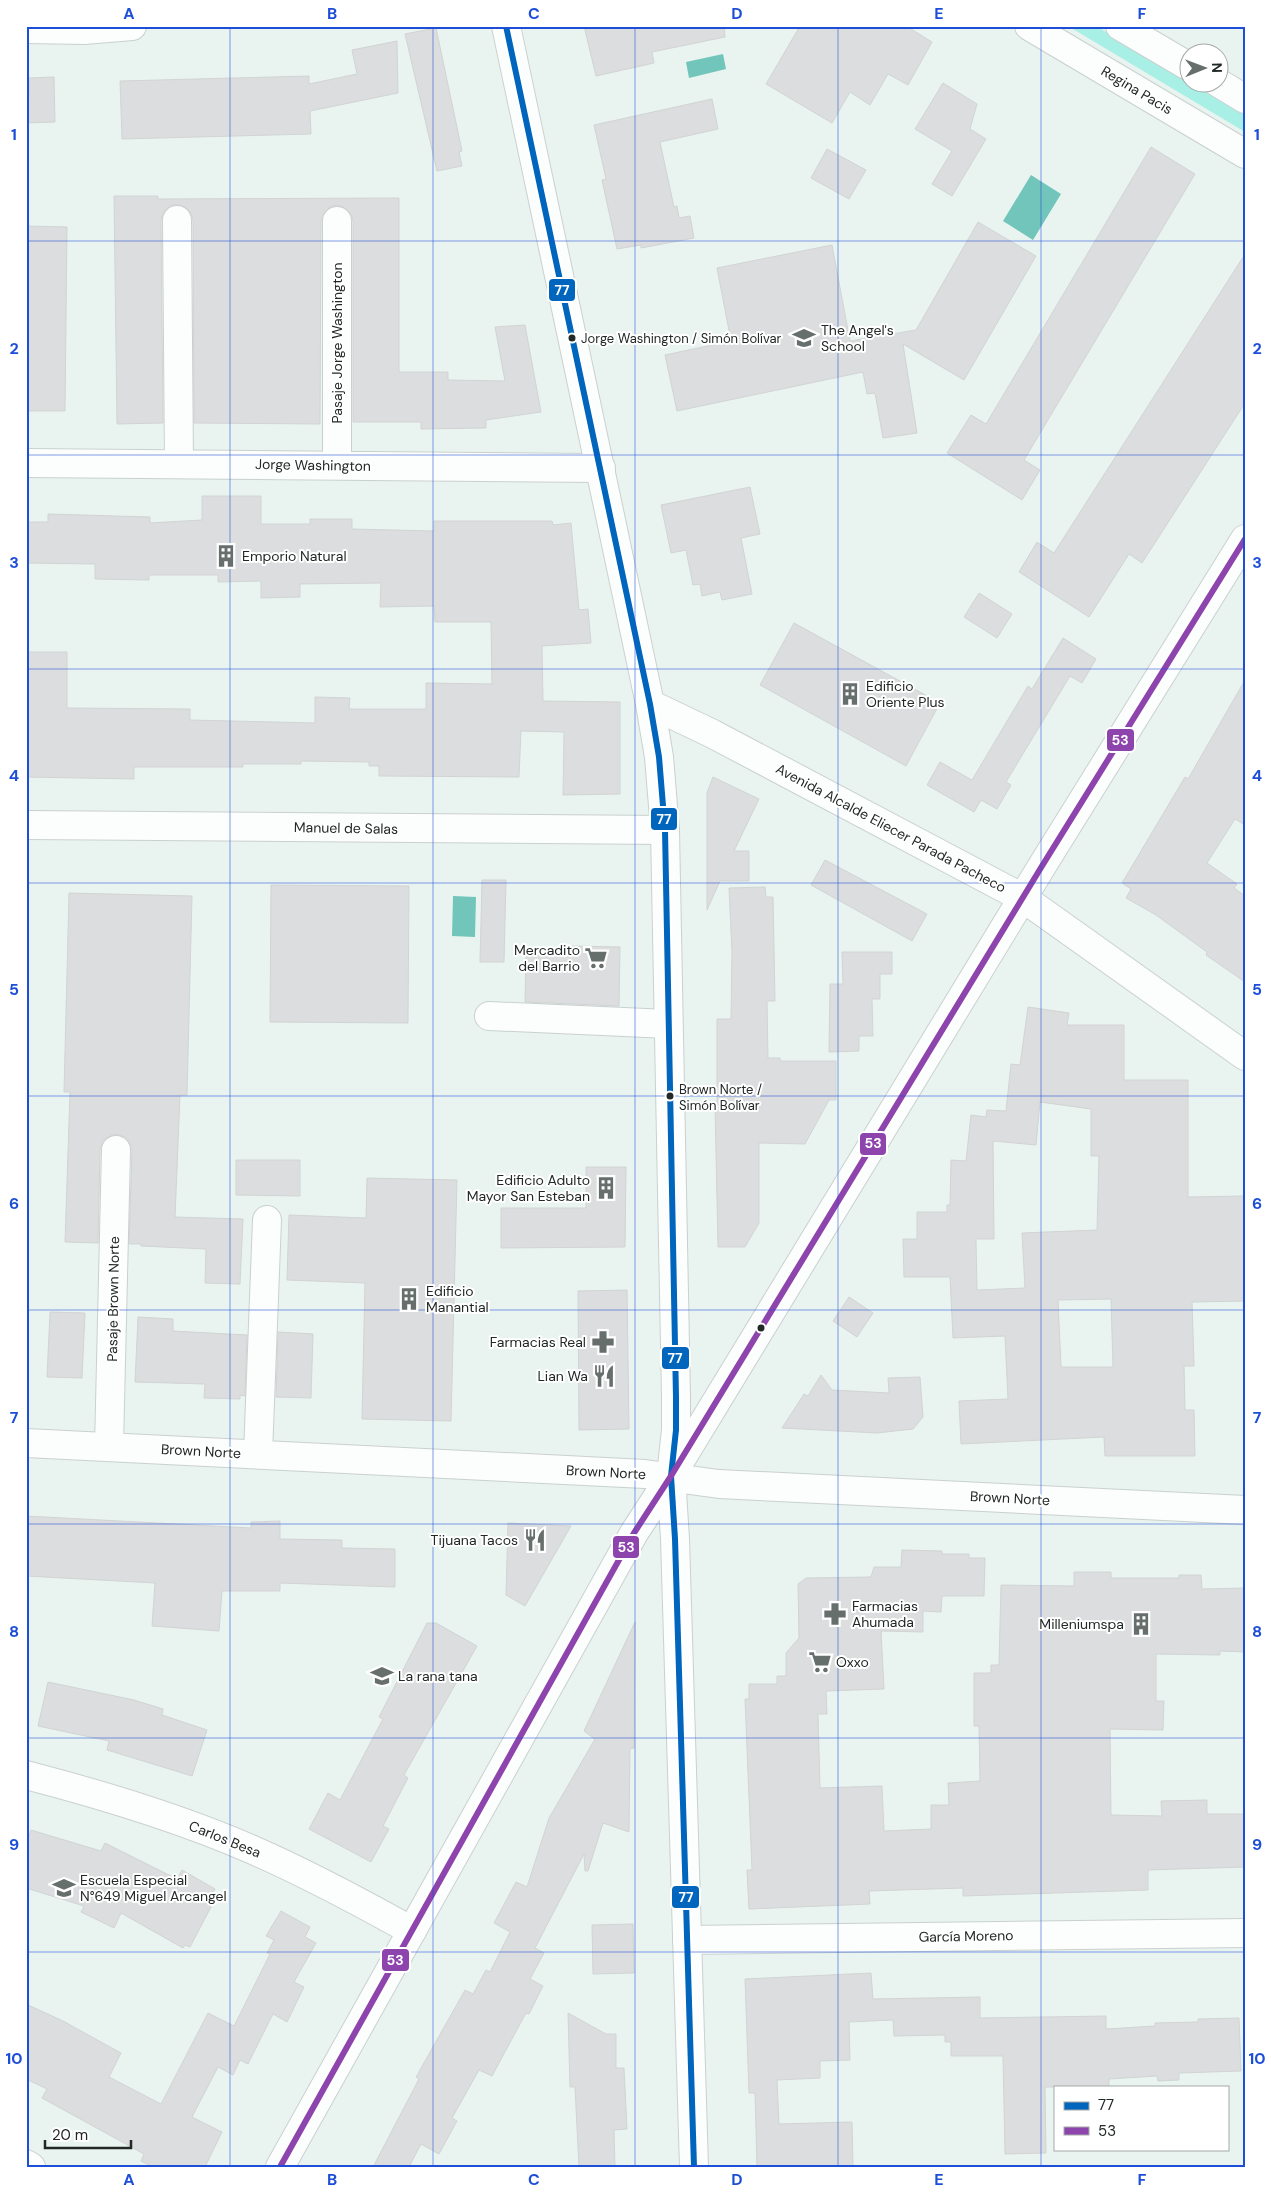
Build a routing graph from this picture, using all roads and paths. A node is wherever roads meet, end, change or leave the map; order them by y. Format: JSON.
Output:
{"nodes":[{"id":1,"x":132,"y":26,"type":"edge"},
{"id":2,"x":506,"y":26,"type":"edge"},
{"id":3,"x":1029,"y":26,"type":"edge"},
{"id":4,"x":1123,"y":27,"type":"edge"},
{"id":5,"x":26,"y":29,"type":"edge"},
{"id":6,"x":1178,"y":60,"type":"edge"},
{"id":7,"x":1228,"y":89,"type":"edge"},
{"id":8,"x":1245,"y":99,"type":"edge"},
{"id":9,"x":1245,"y":154,"type":"edge"},
{"id":10,"x":177,"y":220,"type":"dead end"},
{"id":11,"x":337,"y":221,"type":"dead end"},
{"id":12,"x":26,"y":463,"type":"edge"},
{"id":13,"x":179,"y":464,"type":"junction"},
{"id":14,"x":337,"y":465,"type":"junction"},
{"id":15,"x":601,"y":468,"type":"junction"},
{"id":16,"x":1245,"y":539,"type":"edge"},
{"id":17,"x":650,"y":704,"type":"junction"},
{"id":18,"x":26,"y":825,"type":"edge"},
{"id":19,"x":665,"y":830,"type":"junction"},
{"id":20,"x":1023,"y":898,"type":"junction"},
{"id":21,"x":489,"y":1016,"type":"dead end"},
{"id":22,"x":668,"y":1024,"type":"junction"},
{"id":23,"x":1245,"y":1056,"type":"edge"},
{"id":24,"x":116,"y":1150,"type":"dead end"},
{"id":25,"x":267,"y":1220,"type":"dead end"},
{"id":26,"x":26,"y":1443,"type":"edge"},
{"id":27,"x":109,"y":1447,"type":"junction"},
{"id":28,"x":258,"y":1454,"type":"junction"},
{"id":29,"x":671,"y":1476,"type":"junction"},
{"id":30,"x":1245,"y":1510,"type":"edge"},
{"id":31,"x":26,"y":1775,"type":"edge"},
{"id":32,"x":412,"y":1931,"type":"junction"},
{"id":33,"x":1245,"y":1933,"type":"edge"},
{"id":34,"x":687,"y":1940,"type":"junction"},
{"id":35,"x":26,"y":2164,"type":"edge"},
{"id":36,"x":31,"y":2167,"type":"edge"},
{"id":37,"x":280,"y":2167,"type":"edge"},
{"id":38,"x":694,"y":2167,"type":"edge"}],
"edges":[{"from":1,"to":5,"type":"street"},
{"from":2,"to":15,"type":"street"},
{"from":3,"to":9,"type":"street","name":"Regina Pacis"},
{"from":4,"to":6,"type":"street"},
{"from":7,"to":8,"type":"street"},
{"from":10,"to":13,"type":"street"},
{"from":11,"to":14,"type":"street","name":"Pasaje Jorge Washington"},
{"from":12,"to":13,"type":"street","name":"Jorge Washington"},
{"from":13,"to":14,"type":"street","name":"Jorge Washington"},
{"from":14,"to":15,"type":"street","name":"Jorge Washington"},
{"from":15,"to":17,"type":"street"},
{"from":16,"to":20,"type":"street"},
{"from":17,"to":19,"type":"street"},
{"from":17,"to":20,"type":"street","name":"Avenida Alcalde Eliecer Parada Pacheco"},
{"from":18,"to":19,"type":"street","name":"Manuel de Salas"},
{"from":19,"to":22,"type":"street"},
{"from":20,"to":23,"type":"street","name":"Avenida Alcalde Eliecer Parada Pacheco"},
{"from":20,"to":29,"type":"street"},
{"from":21,"to":22,"type":"street"},
{"from":22,"to":29,"type":"street"},
{"from":24,"to":27,"type":"street","name":"Pasaje Brown Norte"},
{"from":25,"to":28,"type":"street"},
{"from":26,"to":27,"type":"street","name":"Brown Norte"},
{"from":27,"to":28,"type":"street","name":"Brown Norte"},
{"from":28,"to":29,"type":"street","name":"Brown Norte"},
{"from":29,"to":30,"type":"street","name":"Brown Norte"},
{"from":29,"to":32,"type":"street"},
{"from":29,"to":34,"type":"street"},
{"from":31,"to":32,"type":"street","name":"Carlos Besa"},
{"from":32,"to":37,"type":"street"},
{"from":33,"to":34,"type":"street","name":"García Moreno"},
{"from":34,"to":38,"type":"street"},
{"from":35,"to":36,"type":"street"}]}
